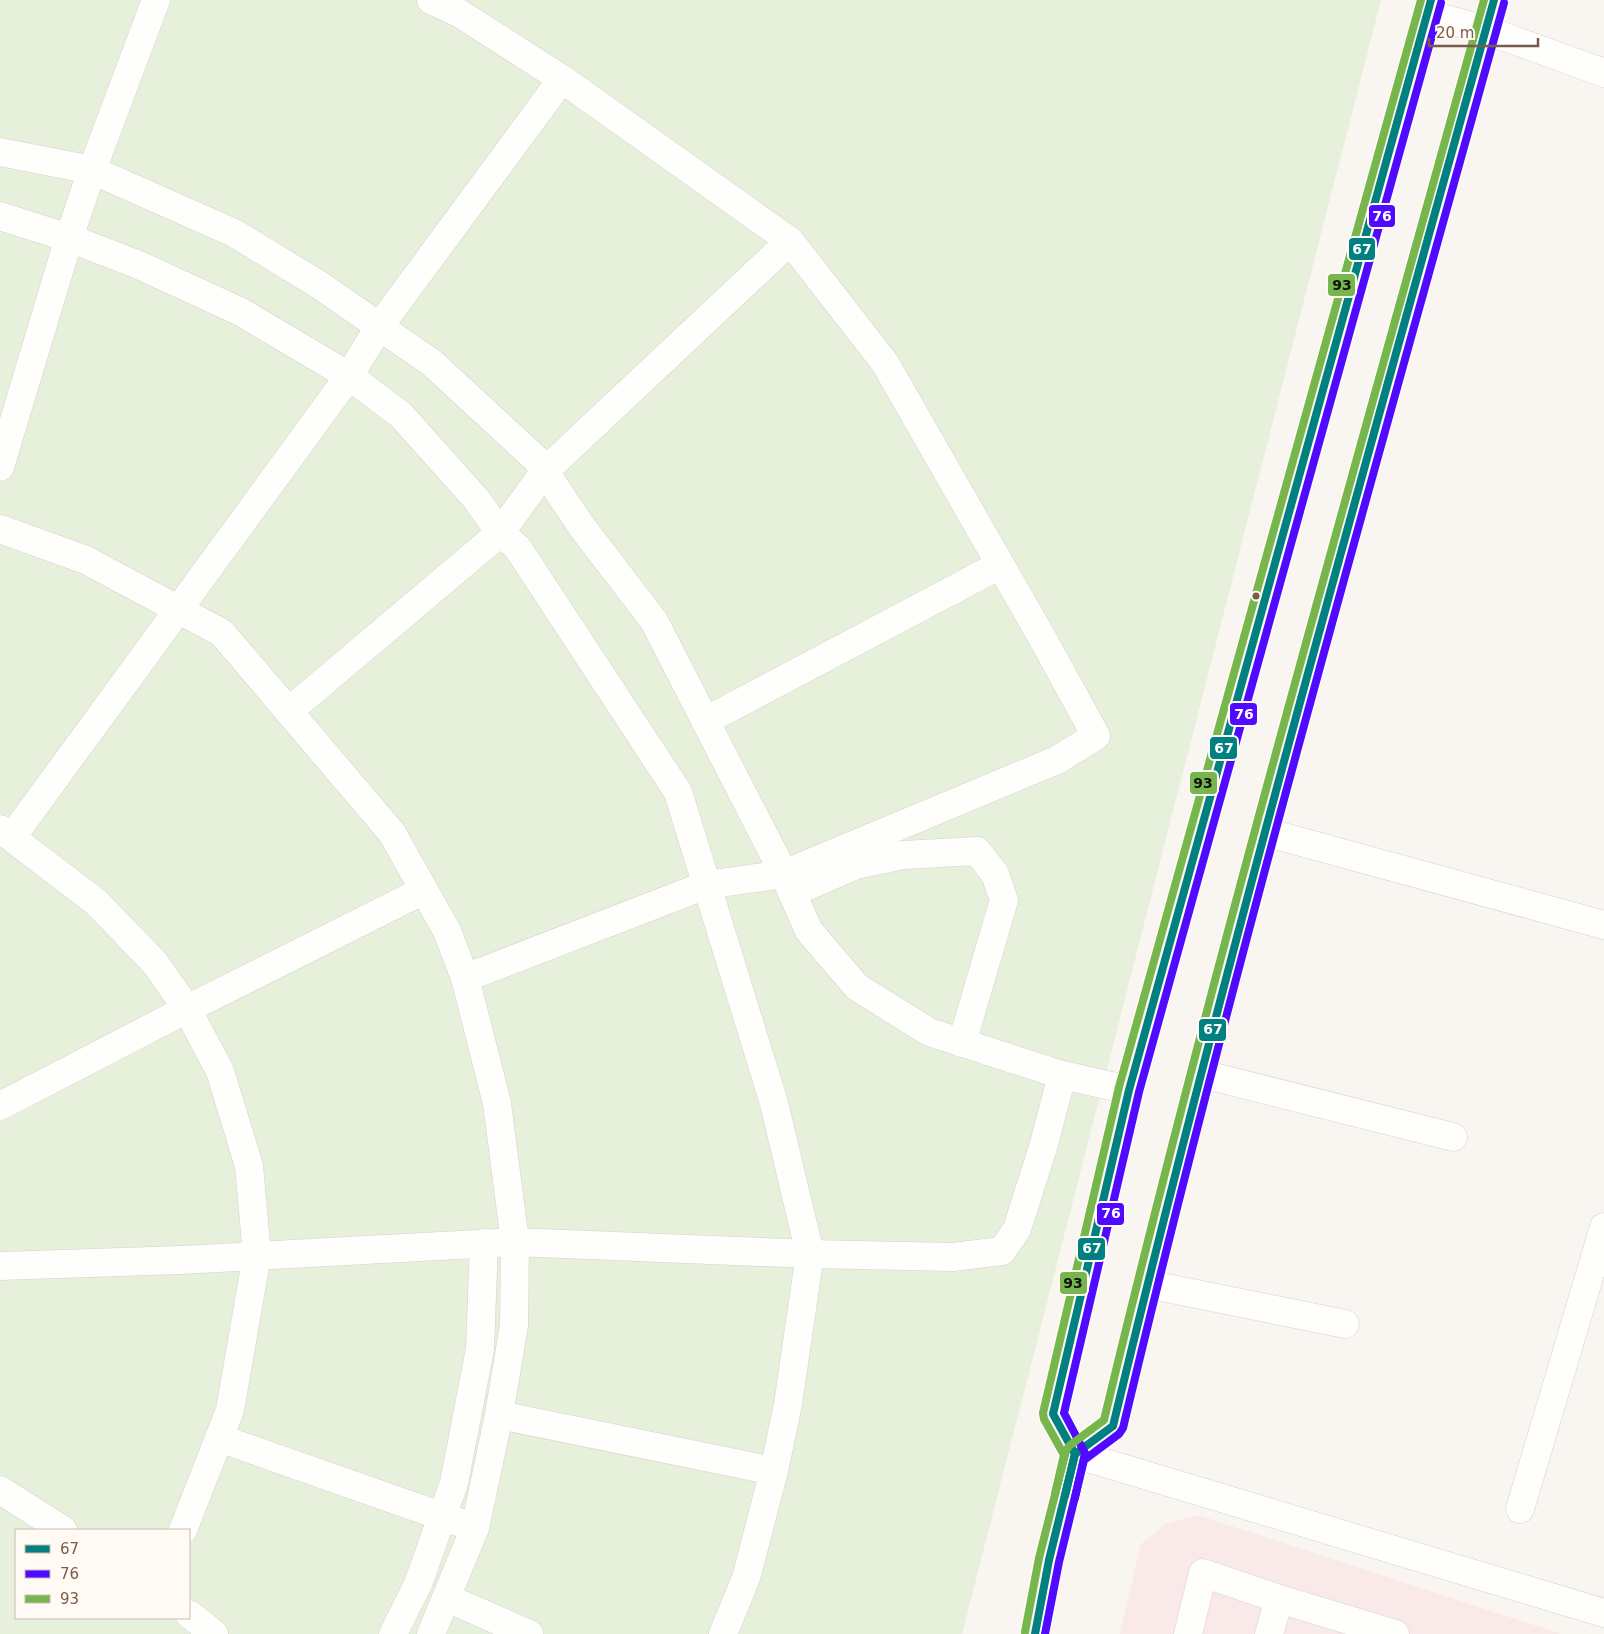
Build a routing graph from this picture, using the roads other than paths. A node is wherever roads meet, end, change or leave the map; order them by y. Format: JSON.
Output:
{"nodes":[{"id":1,"x":156,"y":0,"type":"edge"},
{"id":2,"x":431,"y":0,"type":"edge"},
{"id":3,"x":1494,"y":0,"type":"edge"},
{"id":4,"x":1429,"y":7,"type":"edge"},
{"id":5,"x":1486,"y":30,"type":"junction"},
{"id":6,"x":1604,"y":73,"type":"edge"},
{"id":7,"x":562,"y":79,"type":"junction"},
{"id":8,"x":0,"y":152,"type":"edge"},
{"id":9,"x":92,"y":170,"type":"junction"},
{"id":10,"x":0,"y":216,"type":"edge"},
{"id":11,"x":70,"y":238,"type":"junction"},
{"id":12,"x":790,"y":241,"type":"junction"},
{"id":13,"x":379,"y":327,"type":"junction"},
{"id":14,"x":349,"y":376,"type":"junction"},
{"id":15,"x":0,"y":467,"type":"edge"},
{"id":16,"x":545,"y":471,"type":"junction"},
{"id":17,"x":0,"y":529,"type":"edge"},
{"id":18,"x":500,"y":532,"type":"junction"},
{"id":19,"x":1000,"y":565,"type":"junction"},
{"id":20,"x":178,"y":610,"type":"junction"},
{"id":21,"x":289,"y":711,"type":"junction"},
{"id":22,"x":705,"y":721,"type":"junction"},
{"id":23,"x":1265,"y":832,"type":"junction"},
{"id":24,"x":6,"y":833,"type":"edge"},
{"id":25,"x":788,"y":884,"type":"junction"},
{"id":26,"x":706,"y":885,"type":"junction"},
{"id":27,"x":424,"y":890,"type":"junction"},
{"id":28,"x":1604,"y":925,"type":"edge"},
{"id":29,"x":465,"y":978,"type":"junction"},
{"id":30,"x":187,"y":1009,"type":"junction"},
{"id":31,"x":962,"y":1043,"type":"junction"},
{"id":32,"x":1202,"y":1074,"type":"junction"},
{"id":33,"x":1062,"y":1075,"type":"junction"},
{"id":34,"x":1129,"y":1090,"type":"junction"},
{"id":35,"x":0,"y":1106,"type":"edge"},
{"id":36,"x":1453,"y":1137,"type":"dead end"},
{"id":37,"x":1604,"y":1227,"type":"edge"},
{"id":38,"x":515,"y":1242,"type":"junction"},
{"id":39,"x":484,"y":1244,"type":"junction"},
{"id":40,"x":810,"y":1254,"type":"junction"},
{"id":41,"x":257,"y":1255,"type":"junction"},
{"id":42,"x":0,"y":1266,"type":"edge"},
{"id":43,"x":1147,"y":1284,"type":"junction"},
{"id":44,"x":1345,"y":1324,"type":"dead end"},
{"id":45,"x":499,"y":1415,"type":"junction"},
{"id":46,"x":219,"y":1438,"type":"junction"},
{"id":47,"x":1075,"y":1454,"type":"junction"},
{"id":48,"x":774,"y":1471,"type":"junction"},
{"id":49,"x":0,"y":1490,"type":"edge"},
{"id":50,"x":1520,"y":1509,"type":"dead end"},
{"id":51,"x":442,"y":1516,"type":"junction"},
{"id":52,"x":475,"y":1528,"type":"junction"},
{"id":53,"x":61,"y":1529,"type":"edge"},
{"id":54,"x":182,"y":1529,"type":"edge"},
{"id":55,"x":446,"y":1598,"type":"junction"},
{"id":56,"x":1279,"y":1599,"type":"junction"},
{"id":57,"x":1604,"y":1613,"type":"edge"},
{"id":58,"x":190,"y":1615,"type":"edge"},
{"id":59,"x":214,"y":1634,"type":"edge"},
{"id":60,"x":393,"y":1634,"type":"edge"},
{"id":61,"x":431,"y":1634,"type":"edge"},
{"id":62,"x":530,"y":1634,"type":"edge"},
{"id":63,"x":723,"y":1634,"type":"edge"},
{"id":64,"x":1035,"y":1634,"type":"edge"},
{"id":65,"x":1188,"y":1634,"type":"edge"},
{"id":66,"x":1269,"y":1634,"type":"edge"},
{"id":67,"x":1395,"y":1634,"type":"edge"}],
"edges":[{"from":1,"to":9,"type":"street"},
{"from":2,"to":7,"type":"street"},
{"from":3,"to":5,"type":"street"},
{"from":4,"to":5,"type":"street"},
{"from":4,"to":34,"type":"street"},
{"from":5,"to":6,"type":"street"},
{"from":5,"to":23,"type":"street"},
{"from":7,"to":12,"type":"street"},
{"from":7,"to":13,"type":"street"},
{"from":8,"to":9,"type":"street"},
{"from":9,"to":11,"type":"street"},
{"from":9,"to":13,"type":"street"},
{"from":10,"to":11,"type":"street"},
{"from":11,"to":14,"type":"street"},
{"from":11,"to":15,"type":"street"},
{"from":12,"to":16,"type":"street"},
{"from":12,"to":19,"type":"street"},
{"from":13,"to":14,"type":"street"},
{"from":13,"to":16,"type":"street"},
{"from":14,"to":18,"type":"street"},
{"from":14,"to":20,"type":"street"},
{"from":16,"to":18,"type":"street"},
{"from":16,"to":22,"type":"street"},
{"from":17,"to":20,"type":"street"},
{"from":18,"to":21,"type":"street"},
{"from":18,"to":26,"type":"street"},
{"from":19,"to":22,"type":"street"},
{"from":19,"to":25,"type":"street"},
{"from":20,"to":21,"type":"street"},
{"from":20,"to":24,"type":"street"},
{"from":21,"to":27,"type":"street"},
{"from":22,"to":25,"type":"street"},
{"from":23,"to":28,"type":"street"},
{"from":23,"to":32,"type":"street"},
{"from":24,"to":30,"type":"street"},
{"from":25,"to":26,"type":"street"},
{"from":25,"to":31,"type":"street"},
{"from":25,"to":31,"type":"street"},
{"from":26,"to":29,"type":"street"},
{"from":26,"to":40,"type":"street"},
{"from":27,"to":29,"type":"street"},
{"from":27,"to":30,"type":"street"},
{"from":29,"to":38,"type":"street"},
{"from":30,"to":35,"type":"street"},
{"from":30,"to":41,"type":"street"},
{"from":31,"to":33,"type":"street"},
{"from":32,"to":36,"type":"street"},
{"from":32,"to":43,"type":"street"},
{"from":33,"to":34,"type":"street"},
{"from":33,"to":40,"type":"street"},
{"from":34,"to":47,"type":"street"},
{"from":37,"to":50,"type":"street"},
{"from":38,"to":39,"type":"street"},
{"from":38,"to":40,"type":"street"},
{"from":38,"to":45,"type":"street"},
{"from":39,"to":41,"type":"street"},
{"from":39,"to":51,"type":"street"},
{"from":40,"to":48,"type":"street"},
{"from":41,"to":42,"type":"street"},
{"from":41,"to":46,"type":"street"},
{"from":43,"to":44,"type":"street"},
{"from":43,"to":47,"type":"street"},
{"from":45,"to":48,"type":"street"},
{"from":45,"to":52,"type":"street"},
{"from":46,"to":51,"type":"street"},
{"from":46,"to":54,"type":"street"},
{"from":47,"to":57,"type":"street"},
{"from":47,"to":64,"type":"street"},
{"from":48,"to":63,"type":"street"},
{"from":49,"to":53,"type":"street"},
{"from":51,"to":52,"type":"street"},
{"from":51,"to":60,"type":"street"},
{"from":52,"to":55,"type":"street"},
{"from":55,"to":61,"type":"street"},
{"from":55,"to":62,"type":"street"},
{"from":56,"to":65,"type":"street"},
{"from":56,"to":66,"type":"street"},
{"from":56,"to":67,"type":"street"},
{"from":58,"to":59,"type":"street"}]}
